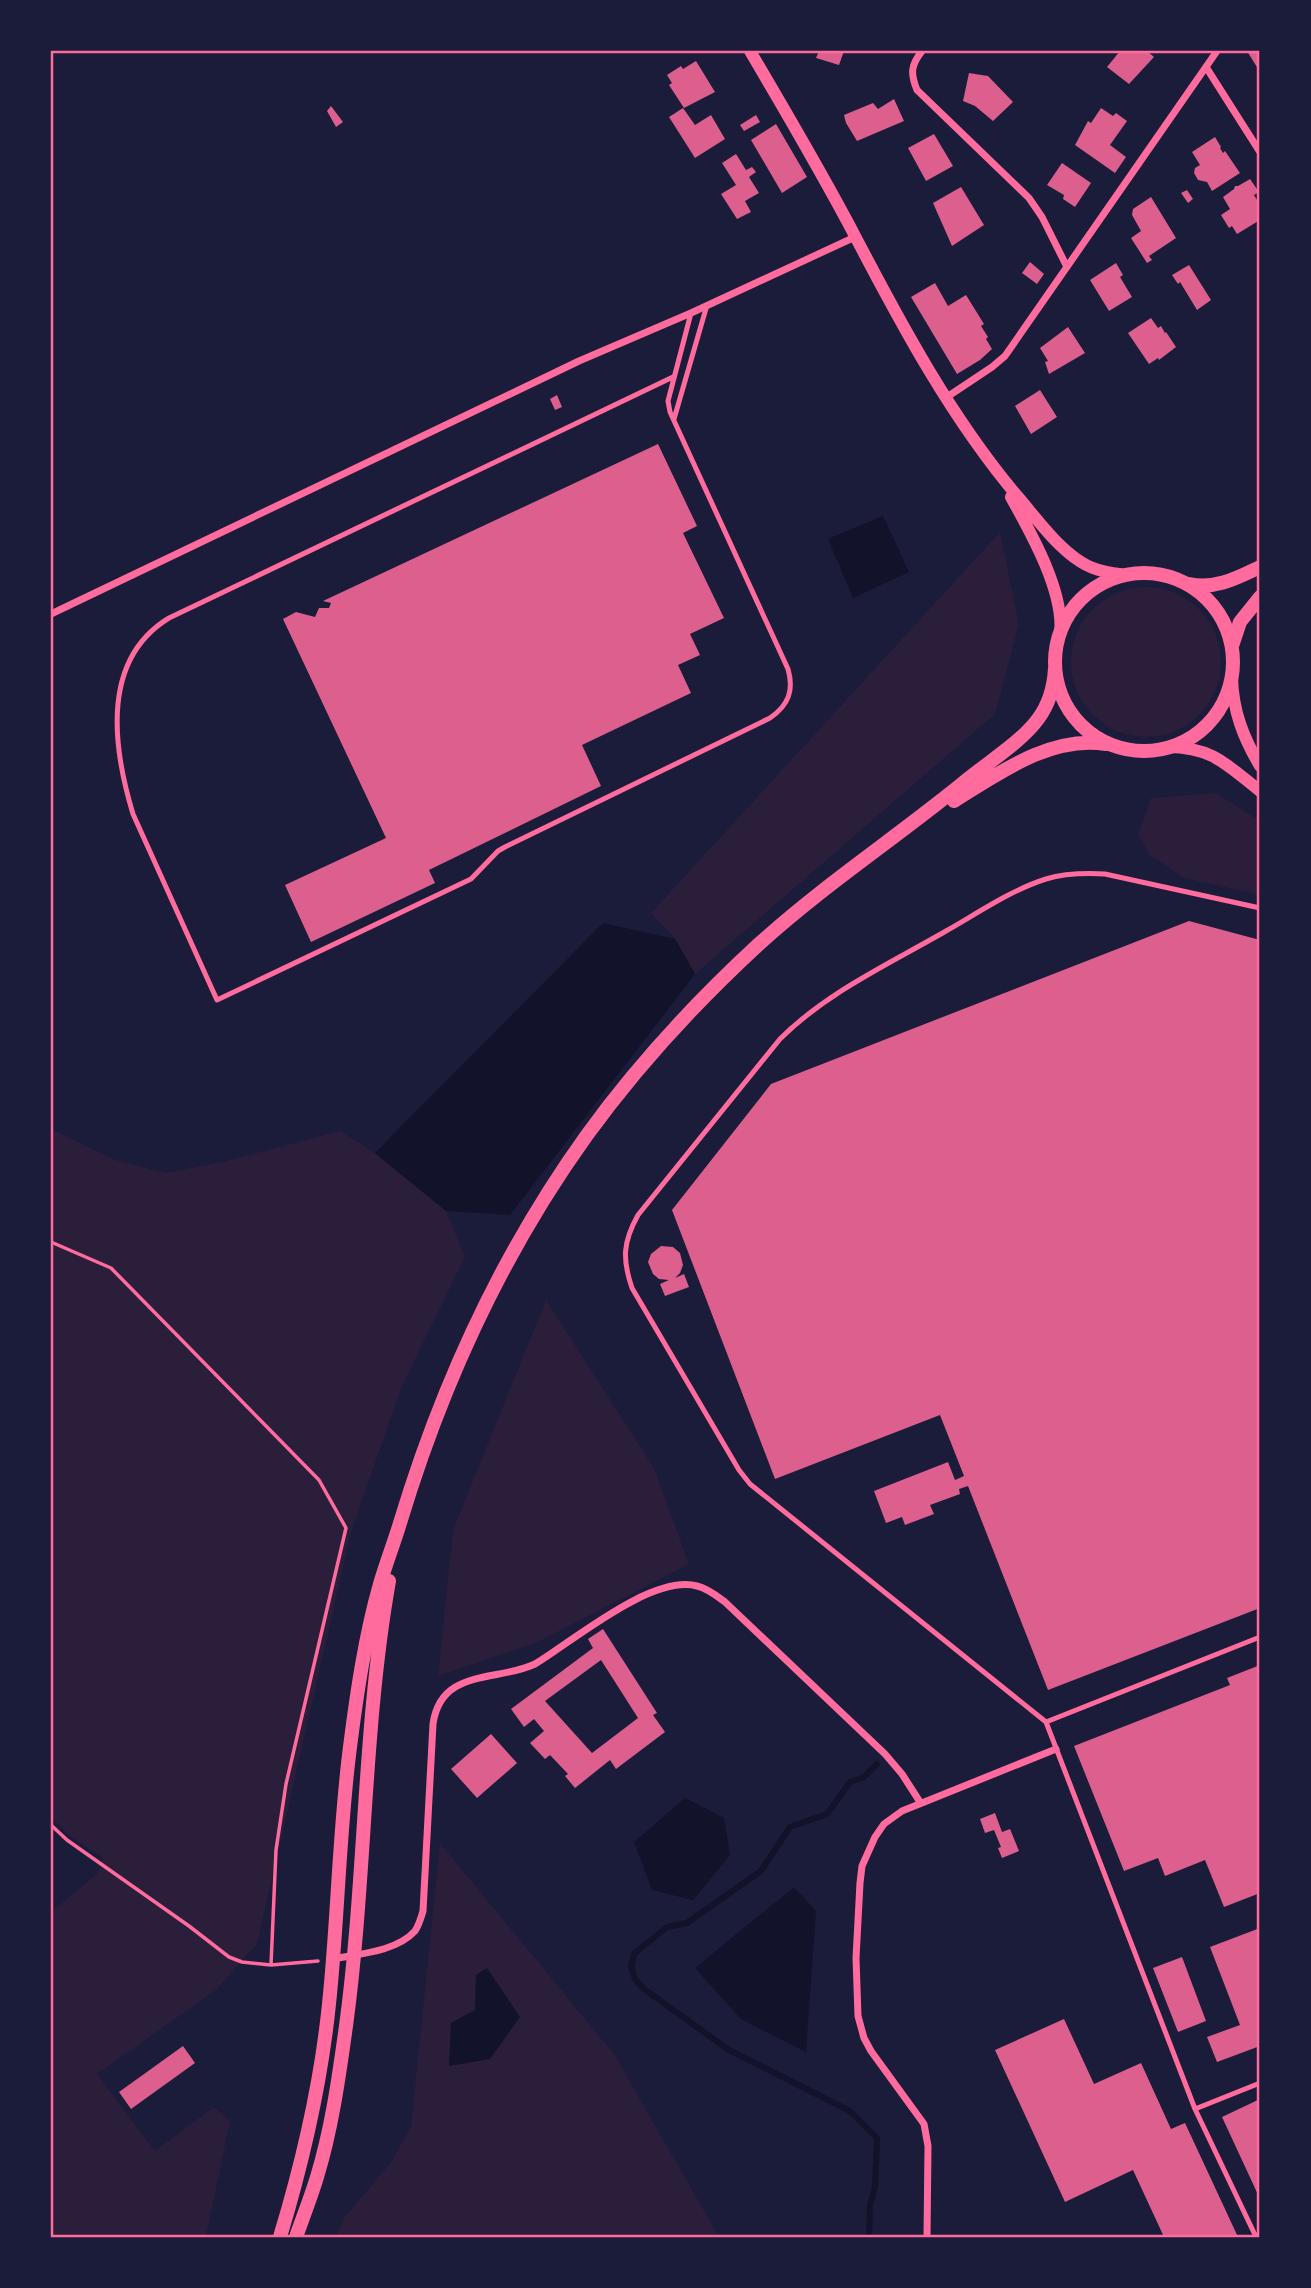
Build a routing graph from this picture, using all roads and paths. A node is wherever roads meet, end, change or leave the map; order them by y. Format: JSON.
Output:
{"nodes":[{"id":1,"x":750,"y":51,"type":"edge"},
{"id":2,"x":922,"y":51,"type":"edge"},
{"id":3,"x":1217,"y":51,"type":"edge"},
{"id":4,"x":1206,"y":67,"type":"junction"},
{"id":5,"x":1260,"y":152,"type":"edge"},
{"id":6,"x":855,"y":237,"type":"junction"},
{"id":7,"x":1068,"y":267,"type":"junction"},
{"id":8,"x":707,"y":305,"type":"junction"},
{"id":9,"x":691,"y":313,"type":"junction"},
{"id":10,"x":673,"y":377,"type":"junction"},
{"id":11,"x":947,"y":397,"type":"junction"},
{"id":12,"x":674,"y":419,"type":"junction"},
{"id":13,"x":999,"y":475,"type":"junction"},
{"id":14,"x":1260,"y":567,"type":"edge"},
{"id":15,"x":1127,"y":575,"type":"junction"},
{"id":16,"x":1186,"y":583,"type":"junction"},
{"id":17,"x":1260,"y":597,"type":"edge"},
{"id":18,"x":51,"y":614,"type":"edge"},
{"id":19,"x":1060,"y":634,"type":"junction"},
{"id":20,"x":1232,"y":647,"type":"junction"},
{"id":21,"x":1055,"y":668,"type":"junction"},
{"id":22,"x":1232,"y":678,"type":"junction"},
{"id":23,"x":1112,"y":745,"type":"junction"},
{"id":24,"x":1168,"y":747,"type":"junction"},
{"id":25,"x":1260,"y":766,"type":"edge"},
{"id":26,"x":1260,"y":791,"type":"edge"},
{"id":27,"x":905,"y":830,"type":"junction"},
{"id":28,"x":1260,"y":908,"type":"edge"},
{"id":29,"x":51,"y":1242,"type":"edge"},
{"id":30,"x":399,"y":1528,"type":"junction"},
{"id":31,"x":1260,"y":1637,"type":"edge"},
{"id":32,"x":1046,"y":1722,"type":"junction"},
{"id":33,"x":1056,"y":1749,"type":"junction"},
{"id":34,"x":920,"y":1802,"type":"junction"},
{"id":35,"x":51,"y":1825,"type":"edge"},
{"id":36,"x":354,"y":1955,"type":"junction"},
{"id":37,"x":332,"y":1959,"type":"junction"},
{"id":38,"x":271,"y":1965,"type":"junction"},
{"id":39,"x":1260,"y":2083,"type":"edge"},
{"id":40,"x":1195,"y":2109,"type":"junction"},
{"id":41,"x":280,"y":2237,"type":"edge"},
{"id":42,"x":296,"y":2237,"type":"edge"},
{"id":43,"x":927,"y":2237,"type":"edge"},
{"id":44,"x":1256,"y":2237,"type":"edge"}],
"edges":[{"from":1,"to":6,"type":"street"},
{"from":2,"to":7,"type":"street"},
{"from":3,"to":4,"type":"street"},
{"from":4,"to":5,"type":"street"},
{"from":4,"to":7,"type":"street"},
{"from":6,"to":8,"type":"street"},
{"from":6,"to":11,"type":"street"},
{"from":7,"to":11,"type":"street"},
{"from":8,"to":9,"type":"street"},
{"from":8,"to":12,"type":"lane"},
{"from":9,"to":10,"type":"lane"},
{"from":9,"to":18,"type":"street"},
{"from":10,"to":12,"type":"lane"},
{"from":10,"to":12,"type":"lane"},
{"from":11,"to":13,"type":"street"},
{"from":13,"to":15,"type":"street"},
{"from":13,"to":19,"type":"street"},
{"from":14,"to":16,"type":"main road"},
{"from":15,"to":16,"type":"main road"},
{"from":15,"to":19,"type":"main road"},
{"from":16,"to":20,"type":"main road"},
{"from":17,"to":20,"type":"main road"},
{"from":19,"to":21,"type":"main road"},
{"from":20,"to":22,"type":"main road"},
{"from":21,"to":23,"type":"main road"},
{"from":21,"to":27,"type":"main road"},
{"from":22,"to":24,"type":"main road"},
{"from":22,"to":25,"type":"street"},
{"from":23,"to":24,"type":"main road"},
{"from":23,"to":27,"type":"main road"},
{"from":24,"to":26,"type":"street"},
{"from":27,"to":30,"type":"main road"},
{"from":28,"to":32,"type":"lane"},
{"from":29,"to":38,"type":"path"},
{"from":30,"to":36,"type":"main road"},
{"from":30,"to":37,"type":"main road"},
{"from":31,"to":32,"type":"lane"},
{"from":32,"to":33,"type":"lane"},
{"from":33,"to":34,"type":"street"},
{"from":33,"to":40,"type":"lane"},
{"from":34,"to":36,"type":"street"},
{"from":34,"to":43,"type":"street"},
{"from":35,"to":38,"type":"path"},
{"from":36,"to":37,"type":"street"},
{"from":36,"to":42,"type":"main road"},
{"from":37,"to":38,"type":"path"},
{"from":37,"to":41,"type":"main road"},
{"from":39,"to":40,"type":"lane"},
{"from":40,"to":44,"type":"lane"}]}
